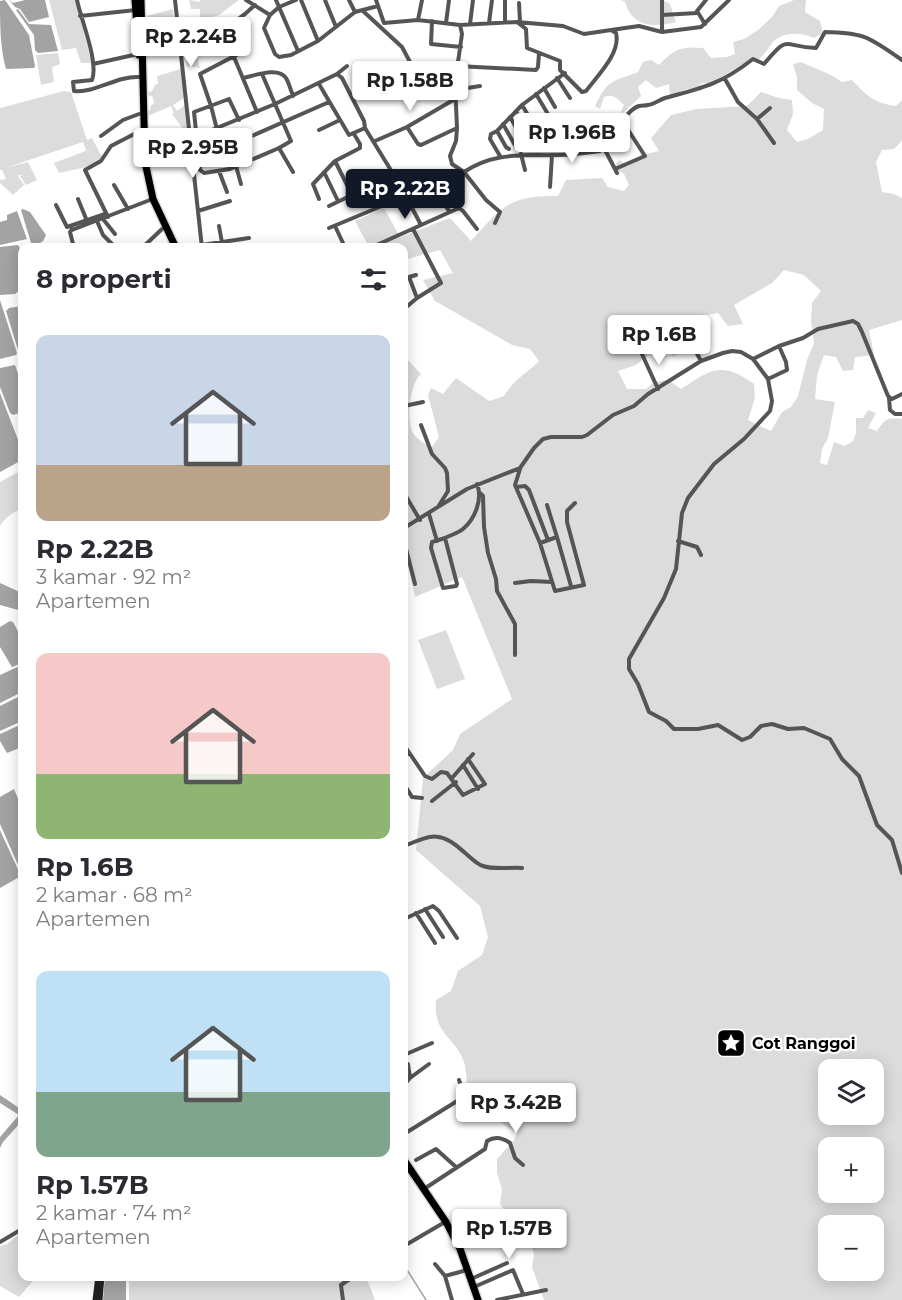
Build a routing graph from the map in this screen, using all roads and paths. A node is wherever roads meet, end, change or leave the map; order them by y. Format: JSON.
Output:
{"nodes":[{"id":1,"x":76,"y":0,"type":"edge"},
{"id":2,"x":135,"y":0,"type":"edge"},
{"id":3,"x":141,"y":0,"type":"edge"},
{"id":4,"x":176,"y":0,"type":"edge"},
{"id":5,"x":246,"y":0,"type":"edge"},
{"id":6,"x":276,"y":0,"type":"edge"},
{"id":7,"x":298,"y":0,"type":"edge"},
{"id":8,"x":325,"y":0,"type":"edge"},
{"id":9,"x":349,"y":0,"type":"edge"},
{"id":10,"x":376,"y":0,"type":"edge"},
{"id":11,"x":422,"y":0,"type":"edge"},
{"id":12,"x":449,"y":0,"type":"edge"},
{"id":13,"x":473,"y":0,"type":"edge"},
{"id":14,"x":492,"y":0,"type":"edge"},
{"id":15,"x":506,"y":0,"type":"edge"},
{"id":16,"x":662,"y":0,"type":"edge"},
{"id":17,"x":706,"y":0,"type":"edge"},
{"id":18,"x":729,"y":0,"type":"edge"},
{"id":19,"x":519,"y":3,"type":"dead end"},
{"id":20,"x":255,"y":5,"type":"junction"},
{"id":21,"x":378,"y":6,"type":"junction"},
{"id":22,"x":279,"y":7,"type":"junction"},
{"id":23,"x":136,"y":9,"type":"junction"},
{"id":24,"x":362,"y":11,"type":"junction"},
{"id":25,"x":354,"y":12,"type":"junction"},
{"id":26,"x":697,"y":13,"type":"junction"},
{"id":27,"x":270,"y":15,"type":"junction"},
{"id":28,"x":662,"y":15,"type":"junction"},
{"id":29,"x":80,"y":16,"type":"junction"},
{"id":30,"x":418,"y":20,"type":"junction"},
{"id":31,"x":432,"y":21,"type":"junction"},
{"id":32,"x":505,"y":22,"type":"junction"},
{"id":33,"x":518,"y":22,"type":"junction"},
{"id":34,"x":446,"y":23,"type":"junction"},
{"id":35,"x":489,"y":23,"type":"junction"},
{"id":36,"x":382,"y":24,"type":"junction"},
{"id":37,"x":470,"y":24,"type":"junction"},
{"id":38,"x":705,"y":24,"type":"junction"},
{"id":39,"x":460,"y":25,"type":"junction"},
{"id":40,"x":336,"y":27,"type":"junction"},
{"id":41,"x":216,"y":30,"type":"dead end"},
{"id":42,"x":612,"y":30,"type":"junction"},
{"id":43,"x":662,"y":32,"type":"junction"},
{"id":44,"x":318,"y":41,"type":"junction"},
{"id":45,"x":460,"y":47,"type":"junction"},
{"id":46,"x":298,"y":51,"type":"junction"},
{"id":47,"x":242,"y":52,"type":"dead end"},
{"id":48,"x":539,"y":53,"type":"junction"},
{"id":49,"x":139,"y":54,"type":"junction"},
{"id":50,"x":234,"y":57,"type":"junction"},
{"id":51,"x":902,"y":60,"type":"edge"},
{"id":52,"x":410,"y":62,"type":"dead end"},
{"id":53,"x":93,"y":64,"type":"junction"},
{"id":54,"x":347,"y":66,"type":"dead end"},
{"id":55,"x":456,"y":68,"type":"junction"},
{"id":56,"x":565,"y":73,"type":"junction"},
{"id":57,"x":262,"y":74,"type":"junction"},
{"id":58,"x":337,"y":74,"type":"junction"},
{"id":59,"x":436,"y":74,"type":"dead end"},
{"id":60,"x":139,"y":77,"type":"junction"},
{"id":61,"x":243,"y":78,"type":"junction"},
{"id":62,"x":557,"y":78,"type":"junction"},
{"id":63,"x":725,"y":79,"type":"junction"},
{"id":64,"x":319,"y":84,"type":"junction"},
{"id":65,"x":480,"y":86,"type":"dead end"},
{"id":66,"x":544,"y":88,"type":"junction"},
{"id":67,"x":455,"y":90,"type":"junction"},
{"id":68,"x":536,"y":94,"type":"junction"},
{"id":69,"x":293,"y":96,"type":"junction"},
{"id":70,"x":570,"y":98,"type":"dead end"},
{"id":71,"x":455,"y":99,"type":"junction"},
{"id":72,"x":329,"y":102,"type":"junction"},
{"id":73,"x":275,"y":104,"type":"junction"},
{"id":74,"x":522,"y":105,"type":"junction"},
{"id":75,"x":212,"y":106,"type":"junction"},
{"id":76,"x":555,"y":107,"type":"dead end"},
{"id":77,"x":770,"y":108,"type":"dead end"},
{"id":78,"x":516,"y":111,"type":"junction"},
{"id":79,"x":257,"y":112,"type":"junction"},
{"id":80,"x":139,"y":114,"type":"junction"},
{"id":81,"x":510,"y":117,"type":"junction"},
{"id":82,"x":757,"y":119,"type":"junction"},
{"id":83,"x":239,"y":120,"type":"junction"},
{"id":84,"x":340,"y":120,"type":"junction"},
{"id":85,"x":623,"y":122,"type":"junction"},
{"id":86,"x":284,"y":123,"type":"junction"},
{"id":87,"x":503,"y":124,"type":"junction"},
{"id":88,"x":407,"y":127,"type":"junction"},
{"id":89,"x":365,"y":128,"type":"junction"},
{"id":90,"x":458,"y":128,"type":"junction"},
{"id":91,"x":216,"y":130,"type":"junction"},
{"id":92,"x":319,"y":130,"type":"dead end"},
{"id":93,"x":140,"y":131,"type":"junction"},
{"id":94,"x":497,"y":131,"type":"junction"},
{"id":95,"x":558,"y":131,"type":"dead end"},
{"id":96,"x":354,"y":134,"type":"junction"},
{"id":97,"x":101,"y":136,"type":"dead end"},
{"id":98,"x":196,"y":137,"type":"junction"},
{"id":99,"x":542,"y":137,"type":"dead end"},
{"id":100,"x":190,"y":140,"type":"junction"},
{"id":101,"x":532,"y":140,"type":"dead end"},
{"id":102,"x":375,"y":141,"type":"junction"},
{"id":103,"x":525,"y":143,"type":"dead end"},
{"id":104,"x":774,"y":143,"type":"dead end"},
{"id":105,"x":516,"y":147,"type":"dead end"},
{"id":106,"x":279,"y":148,"type":"junction"},
{"id":107,"x":604,"y":148,"type":"junction"},
{"id":108,"x":509,"y":149,"type":"dead end"},
{"id":109,"x":222,"y":150,"type":"junction"},
{"id":110,"x":521,"y":154,"type":"junction"},
{"id":111,"x":552,"y":154,"type":"junction"},
{"id":112,"x":500,"y":156,"type":"junction"},
{"id":113,"x":335,"y":161,"type":"junction"},
{"id":114,"x":144,"y":162,"type":"junction"},
{"id":115,"x":236,"y":166,"type":"junction"},
{"id":116,"x":231,"y":169,"type":"junction"},
{"id":117,"x":525,"y":170,"type":"dead end"},
{"id":118,"x":219,"y":171,"type":"junction"},
{"id":119,"x":293,"y":172,"type":"dead end"},
{"id":120,"x":324,"y":172,"type":"junction"},
{"id":121,"x":464,"y":172,"type":"junction"},
{"id":122,"x":242,"y":184,"type":"dead end"},
{"id":123,"x":114,"y":185,"type":"dead end"},
{"id":124,"x":370,"y":185,"type":"dead end"},
{"id":125,"x":550,"y":187,"type":"dead end"},
{"id":126,"x":227,"y":192,"type":"dead end"},
{"id":127,"x":352,"y":195,"type":"junction"},
{"id":128,"x":406,"y":196,"type":"junction"},
{"id":129,"x":78,"y":199,"type":"dead end"},
{"id":130,"x":319,"y":199,"type":"dead end"},
{"id":131,"x":150,"y":200,"type":"junction"},
{"id":132,"x":230,"y":201,"type":"dead end"},
{"id":133,"x":338,"y":201,"type":"junction"},
{"id":134,"x":409,"y":203,"type":"junction"},
{"id":135,"x":56,"y":205,"type":"dead end"},
{"id":136,"x":329,"y":206,"type":"dead end"},
{"id":137,"x":127,"y":208,"type":"junction"},
{"id":138,"x":198,"y":211,"type":"junction"},
{"id":139,"x":450,"y":212,"type":"junction"},
{"id":140,"x":105,"y":216,"type":"junction"},
{"id":141,"x":159,"y":218,"type":"junction"},
{"id":142,"x":87,"y":221,"type":"junction"},
{"id":143,"x":97,"y":222,"type":"junction"},
{"id":144,"x":495,"y":223,"type":"dead end"},
{"id":145,"x":421,"y":225,"type":"junction"},
{"id":146,"x":219,"y":226,"type":"dead end"},
{"id":147,"x":334,"y":226,"type":"junction"},
{"id":148,"x":71,"y":228,"type":"junction"},
{"id":149,"x":328,"y":228,"type":"dead end"},
{"id":150,"x":162,"y":229,"type":"junction"},
{"id":151,"x":413,"y":229,"type":"junction"},
{"id":152,"x":477,"y":229,"type":"dead end"},
{"id":153,"x":115,"y":234,"type":"dead end"},
{"id":154,"x":249,"y":238,"type":"dead end"},
{"id":155,"x":73,"y":243,"type":"edge"},
{"id":156,"x":111,"y":243,"type":"edge"},
{"id":157,"x":147,"y":243,"type":"edge"},
{"id":158,"x":169,"y":243,"type":"edge"},
{"id":159,"x":173,"y":243,"type":"edge"},
{"id":160,"x":202,"y":243,"type":"edge"},
{"id":161,"x":222,"y":243,"type":"joint"},
{"id":162,"x":343,"y":243,"type":"dead end"},
{"id":163,"x":381,"y":243,"type":"edge"},
{"id":164,"x":416,"y":274,"type":"dead end"},
{"id":165,"x":409,"y":277,"type":"joint"},
{"id":166,"x":417,"y":298,"type":"junction"},
{"id":167,"x":408,"y":304,"type":"edge"},
{"id":168,"x":690,"y":341,"type":"dead end"},
{"id":169,"x":779,"y":346,"type":"junction"},
{"id":170,"x":641,"y":352,"type":"dead end"},
{"id":171,"x":753,"y":359,"type":"junction"},
{"id":172,"x":701,"y":361,"type":"junction"},
{"id":173,"x":768,"y":379,"type":"junction"},
{"id":174,"x":658,"y":389,"type":"junction"},
{"id":175,"x":902,"y":394,"type":"edge"},
{"id":176,"x":889,"y":398,"type":"junction"},
{"id":177,"x":423,"y":402,"type":"dead end"},
{"id":178,"x":408,"y":405,"type":"edge"},
{"id":179,"x":902,"y":414,"type":"edge"},
{"id":180,"x":421,"y":424,"type":"dead end"},
{"id":181,"x":520,"y":468,"type":"junction"},
{"id":182,"x":477,"y":484,"type":"junction"},
{"id":183,"x":515,"y":487,"type":"junction"},
{"id":184,"x":480,"y":493,"type":"junction"},
{"id":185,"x":408,"y":500,"type":"edge"},
{"id":186,"x":575,"y":502,"type":"dead end"},
{"id":187,"x":547,"y":505,"type":"dead end"},
{"id":188,"x":438,"y":508,"type":"junction"},
{"id":189,"x":429,"y":514,"type":"junction"},
{"id":190,"x":420,"y":520,"type":"junction"},
{"id":191,"x":408,"y":526,"type":"edge"},
{"id":192,"x":557,"y":537,"type":"junction"},
{"id":193,"x":445,"y":538,"type":"junction"},
{"id":194,"x":548,"y":540,"type":"junction"},
{"id":195,"x":437,"y":541,"type":"junction"},
{"id":196,"x":678,"y":541,"type":"junction"},
{"id":197,"x":540,"y":543,"type":"junction"},
{"id":198,"x":700,"y":555,"type":"dead end"},
{"id":199,"x":408,"y":557,"type":"edge"},
{"id":200,"x":552,"y":582,"type":"junction"},
{"id":201,"x":515,"y":583,"type":"dead end"},
{"id":202,"x":415,"y":584,"type":"dead end"},
{"id":203,"x":571,"y":586,"type":"junction"},
{"id":204,"x":515,"y":655,"type":"dead end"},
{"id":205,"x":409,"y":753,"type":"edge"},
{"id":206,"x":473,"y":754,"type":"dead end"},
{"id":207,"x":468,"y":759,"type":"junction"},
{"id":208,"x":463,"y":765,"type":"junction"},
{"id":209,"x":452,"y":777,"type":"junction"},
{"id":210,"x":456,"y":782,"type":"junction"},
{"id":211,"x":478,"y":789,"type":"junction"},
{"id":212,"x":408,"y":790,"type":"edge"},
{"id":213,"x":422,"y":798,"type":"dead end"},
{"id":214,"x":432,"y":801,"type":"dead end"},
{"id":215,"x":408,"y":845,"type":"edge"},
{"id":216,"x":522,"y":868,"type":"dead end"},
{"id":217,"x":902,"y":873,"type":"edge"},
{"id":218,"x":425,"y":909,"type":"junction"},
{"id":219,"x":416,"y":913,"type":"junction"},
{"id":220,"x":408,"y":917,"type":"edge"},
{"id":221,"x":443,"y":937,"type":"dead end"},
{"id":222,"x":457,"y":938,"type":"dead end"},
{"id":223,"x":435,"y":943,"type":"dead end"},
{"id":224,"x":432,"y":1043,"type":"dead end"},
{"id":225,"x":408,"y":1053,"type":"edge"},
{"id":226,"x":408,"y":1064,"type":"dead end"},
{"id":227,"x":429,"y":1064,"type":"dead end"},
{"id":228,"x":410,"y":1078,"type":"junction"},
{"id":229,"x":408,"y":1080,"type":"edge"},
{"id":230,"x":459,"y":1080,"type":"dead end"},
{"id":231,"x":408,"y":1132,"type":"edge"},
{"id":232,"x":416,"y":1160,"type":"dead end"},
{"id":233,"x":523,"y":1165,"type":"dead end"},
{"id":234,"x":408,"y":1166,"type":"edge"},
{"id":235,"x":456,"y":1167,"type":"junction"},
{"id":236,"x":424,"y":1189,"type":"junction"},
{"id":237,"x":497,"y":1215,"type":"dead end"},
{"id":238,"x":446,"y":1222,"type":"junction"},
{"id":239,"x":18,"y":1231,"type":"edge"},
{"id":240,"x":455,"y":1238,"type":"junction"},
{"id":241,"x":0,"y":1242,"type":"edge"},
{"id":242,"x":408,"y":1244,"type":"edge"},
{"id":243,"x":507,"y":1263,"type":"dead end"},
{"id":244,"x":435,"y":1264,"type":"dead end"},
{"id":245,"x":468,"y":1270,"type":"junction"},
{"id":246,"x":445,"y":1276,"type":"junction"},
{"id":247,"x":100,"y":1281,"type":"edge"},
{"id":248,"x":347,"y":1281,"type":"edge"},
{"id":249,"x":472,"y":1283,"type":"junction"},
{"id":250,"x":546,"y":1290,"type":"dead end"},
{"id":251,"x":523,"y":1294,"type":"junction"},
{"id":252,"x":98,"y":1300,"type":"edge"},
{"id":253,"x":343,"y":1300,"type":"edge"},
{"id":254,"x":452,"y":1300,"type":"edge"},
{"id":255,"x":478,"y":1300,"type":"edge"},
{"id":256,"x":497,"y":1300,"type":"edge"}],
"edges":[{"from":1,"to":29,"type":"street"},
{"from":2,"to":23,"type":"highway"},
{"from":3,"to":114,"type":"highway"},
{"from":4,"to":100,"type":"street"},
{"from":5,"to":20,"type":"street"},
{"from":6,"to":22,"type":"street"},
{"from":7,"to":22,"type":"street"},
{"from":7,"to":44,"type":"street"},
{"from":8,"to":40,"type":"street"},
{"from":9,"to":25,"type":"street"},
{"from":10,"to":21,"type":"street"},
{"from":11,"to":30,"type":"street"},
{"from":12,"to":34,"type":"street"},
{"from":13,"to":37,"type":"street"},
{"from":14,"to":35,"type":"street"},
{"from":15,"to":32,"type":"street"},
{"from":16,"to":28,"type":"street"},
{"from":17,"to":26,"type":"street"},
{"from":18,"to":38,"type":"street"},
{"from":19,"to":33,"type":"street"},
{"from":20,"to":27,"type":"street"},
{"from":20,"to":41,"type":"street"},
{"from":21,"to":24,"type":"street"},
{"from":21,"to":36,"type":"street"},
{"from":22,"to":27,"type":"street"},
{"from":22,"to":46,"type":"street"},
{"from":23,"to":29,"type":"street"},
{"from":23,"to":49,"type":"highway"},
{"from":24,"to":25,"type":"street"},
{"from":24,"to":36,"type":"street"},
{"from":25,"to":40,"type":"street"},
{"from":26,"to":28,"type":"street"},
{"from":26,"to":38,"type":"street"},
{"from":27,"to":46,"type":"street"},
{"from":28,"to":43,"type":"street"},
{"from":29,"to":53,"type":"street"},
{"from":30,"to":31,"type":"street"},
{"from":30,"to":36,"type":"street"},
{"from":31,"to":34,"type":"street"},
{"from":31,"to":45,"type":"street"},
{"from":32,"to":33,"type":"street"},
{"from":32,"to":35,"type":"street"},
{"from":33,"to":42,"type":"street"},
{"from":33,"to":48,"type":"street"},
{"from":34,"to":39,"type":"street"},
{"from":35,"to":37,"type":"street"},
{"from":36,"to":52,"type":"street"},
{"from":37,"to":39,"type":"street"},
{"from":38,"to":43,"type":"street"},
{"from":39,"to":45,"type":"street"},
{"from":40,"to":44,"type":"street"},
{"from":42,"to":43,"type":"street"},
{"from":42,"to":56,"type":"street"},
{"from":44,"to":46,"type":"street"},
{"from":45,"to":55,"type":"street"},
{"from":47,"to":50,"type":"street"},
{"from":48,"to":55,"type":"street"},
{"from":48,"to":56,"type":"street"},
{"from":49,"to":53,"type":"street"},
{"from":49,"to":60,"type":"highway"},
{"from":50,"to":61,"type":"street"},
{"from":50,"to":75,"type":"street"},
{"from":51,"to":63,"type":"street"},
{"from":53,"to":60,"type":"street"},
{"from":54,"to":58,"type":"street"},
{"from":55,"to":59,"type":"street"},
{"from":55,"to":67,"type":"street"},
{"from":56,"to":62,"type":"street"},
{"from":57,"to":61,"type":"street"},
{"from":57,"to":69,"type":"street"},
{"from":57,"to":73,"type":"street"},
{"from":58,"to":64,"type":"street"},
{"from":58,"to":89,"type":"street"},
{"from":60,"to":80,"type":"highway"},
{"from":61,"to":79,"type":"street"},
{"from":62,"to":66,"type":"street"},
{"from":62,"to":70,"type":"street"},
{"from":63,"to":82,"type":"street"},
{"from":63,"to":85,"type":"street"},
{"from":64,"to":69,"type":"street"},
{"from":64,"to":72,"type":"street"},
{"from":65,"to":67,"type":"street"},
{"from":66,"to":68,"type":"street"},
{"from":66,"to":76,"type":"street"},
{"from":67,"to":71,"type":"street"},
{"from":68,"to":74,"type":"street"},
{"from":68,"to":95,"type":"street"},
{"from":69,"to":73,"type":"street"},
{"from":71,"to":88,"type":"street"},
{"from":71,"to":90,"type":"street"},
{"from":72,"to":84,"type":"street"},
{"from":72,"to":86,"type":"street"},
{"from":73,"to":79,"type":"street"},
{"from":73,"to":86,"type":"street"},
{"from":74,"to":78,"type":"street"},
{"from":74,"to":99,"type":"street"},
{"from":75,"to":83,"type":"street"},
{"from":75,"to":91,"type":"street"},
{"from":75,"to":98,"type":"street"},
{"from":77,"to":82,"type":"street"},
{"from":78,"to":81,"type":"street"},
{"from":78,"to":101,"type":"street"},
{"from":79,"to":83,"type":"street"},
{"from":80,"to":93,"type":"highway"},
{"from":80,"to":97,"type":"street"},
{"from":81,"to":87,"type":"street"},
{"from":81,"to":103,"type":"street"},
{"from":82,"to":104,"type":"street"},
{"from":83,"to":91,"type":"street"},
{"from":84,"to":92,"type":"street"},
{"from":84,"to":96,"type":"street"},
{"from":85,"to":107,"type":"street"},
{"from":85,"to":107,"type":"street"},
{"from":86,"to":106,"type":"street"},
{"from":86,"to":109,"type":"street"},
{"from":87,"to":94,"type":"street"},
{"from":87,"to":105,"type":"street"},
{"from":88,"to":90,"type":"street"},
{"from":88,"to":102,"type":"street"},
{"from":89,"to":96,"type":"street"},
{"from":89,"to":102,"type":"street"},
{"from":90,"to":121,"type":"street"},
{"from":91,"to":98,"type":"street"},
{"from":91,"to":109,"type":"street"},
{"from":93,"to":114,"type":"highway"},
{"from":93,"to":140,"type":"street"},
{"from":94,"to":108,"type":"street"},
{"from":94,"to":112,"type":"street"},
{"from":96,"to":113,"type":"street"},
{"from":98,"to":100,"type":"street"},
{"from":98,"to":118,"type":"street"},
{"from":100,"to":114,"type":"street"},
{"from":100,"to":138,"type":"street"},
{"from":102,"to":128,"type":"street"},
{"from":106,"to":115,"type":"street"},
{"from":106,"to":119,"type":"street"},
{"from":107,"to":111,"type":"street"},
{"from":109,"to":116,"type":"street"},
{"from":110,"to":111,"type":"street"},
{"from":110,"to":112,"type":"street"},
{"from":110,"to":117,"type":"street"},
{"from":111,"to":125,"type":"street"},
{"from":112,"to":121,"type":"street"},
{"from":113,"to":120,"type":"street"},
{"from":113,"to":127,"type":"street"},
{"from":114,"to":131,"type":"highway"},
{"from":114,"to":141,"type":"highway"},
{"from":115,"to":116,"type":"street"},
{"from":115,"to":122,"type":"street"},
{"from":116,"to":118,"type":"street"},
{"from":118,"to":126,"type":"street"},
{"from":120,"to":130,"type":"street"},
{"from":120,"to":133,"type":"street"},
{"from":121,"to":144,"type":"street"},
{"from":123,"to":137,"type":"street"},
{"from":124,"to":127,"type":"street"},
{"from":127,"to":133,"type":"street"},
{"from":128,"to":134,"type":"street"},
{"from":128,"to":147,"type":"street"},
{"from":129,"to":142,"type":"street"},
{"from":131,"to":137,"type":"street"},
{"from":131,"to":141,"type":"highway"},
{"from":132,"to":138,"type":"street"},
{"from":133,"to":136,"type":"street"},
{"from":134,"to":139,"type":"street"},
{"from":134,"to":145,"type":"street"},
{"from":135,"to":148,"type":"street"},
{"from":137,"to":140,"type":"street"},
{"from":138,"to":160,"type":"street"},
{"from":139,"to":145,"type":"street"},
{"from":139,"to":152,"type":"street"},
{"from":140,"to":142,"type":"street"},
{"from":140,"to":143,"type":"street"},
{"from":140,"to":153,"type":"street"},
{"from":141,"to":150,"type":"highway"},
{"from":141,"to":159,"type":"highway"},
{"from":142,"to":148,"type":"street"},
{"from":143,"to":148,"type":"street"},
{"from":143,"to":156,"type":"street"},
{"from":145,"to":151,"type":"street"},
{"from":146,"to":161,"type":"street"},
{"from":147,"to":149,"type":"street"},
{"from":147,"to":162,"type":"street"},
{"from":148,"to":155,"type":"street"},
{"from":150,"to":157,"type":"street"},
{"from":150,"to":158,"type":"highway"},
{"from":151,"to":163,"type":"street"},
{"from":151,"to":166,"type":"street"},
{"from":154,"to":161,"type":"street"},
{"from":164,"to":165,"type":"street"},
{"from":165,"to":166,"type":"street"},
{"from":166,"to":167,"type":"street"},
{"from":168,"to":172,"type":"street"},
{"from":169,"to":171,"type":"street"},
{"from":169,"to":173,"type":"street"},
{"from":169,"to":176,"type":"street"},
{"from":170,"to":174,"type":"street"},
{"from":171,"to":172,"type":"street"},
{"from":171,"to":173,"type":"street"},
{"from":172,"to":174,"type":"street"},
{"from":173,"to":196,"type":"street"},
{"from":174,"to":181,"type":"street"},
{"from":175,"to":176,"type":"street"},
{"from":176,"to":179,"type":"street"},
{"from":177,"to":178,"type":"street"},
{"from":180,"to":188,"type":"street"},
{"from":181,"to":182,"type":"street"},
{"from":181,"to":183,"type":"street"},
{"from":182,"to":184,"type":"street"},
{"from":182,"to":188,"type":"street"},
{"from":183,"to":194,"type":"street"},
{"from":183,"to":197,"type":"street"},
{"from":184,"to":193,"type":"street"},
{"from":184,"to":204,"type":"street"},
{"from":185,"to":190,"type":"street"},
{"from":186,"to":203,"type":"street"},
{"from":187,"to":192,"type":"street"},
{"from":188,"to":189,"type":"street"},
{"from":189,"to":190,"type":"street"},
{"from":189,"to":195,"type":"street"},
{"from":190,"to":191,"type":"street"},
{"from":192,"to":194,"type":"street"},
{"from":192,"to":203,"type":"street"},
{"from":193,"to":195,"type":"street"},
{"from":193,"to":195,"type":"street"},
{"from":194,"to":197,"type":"street"},
{"from":196,"to":198,"type":"street"},
{"from":196,"to":217,"type":"street"},
{"from":197,"to":200,"type":"street"},
{"from":199,"to":202,"type":"street"},
{"from":200,"to":201,"type":"street"},
{"from":200,"to":203,"type":"street"},
{"from":205,"to":209,"type":"street"},
{"from":206,"to":207,"type":"street"},
{"from":207,"to":208,"type":"street"},
{"from":207,"to":211,"type":"street"},
{"from":208,"to":209,"type":"street"},
{"from":208,"to":211,"type":"street"},
{"from":209,"to":210,"type":"street"},
{"from":210,"to":211,"type":"street"},
{"from":210,"to":214,"type":"street"},
{"from":212,"to":213,"type":"street"},
{"from":215,"to":216,"type":"street"},
{"from":218,"to":219,"type":"street"},
{"from":218,"to":221,"type":"street"},
{"from":218,"to":222,"type":"street"},
{"from":219,"to":220,"type":"street"},
{"from":219,"to":223,"type":"street"},
{"from":224,"to":225,"type":"street"},
{"from":226,"to":228,"type":"street"},
{"from":227,"to":228,"type":"street"},
{"from":228,"to":229,"type":"street"},
{"from":230,"to":231,"type":"street"},
{"from":232,"to":235,"type":"street"},
{"from":233,"to":235,"type":"street"},
{"from":234,"to":236,"type":"highway"},
{"from":235,"to":236,"type":"street"},
{"from":236,"to":238,"type":"highway"},
{"from":237,"to":240,"type":"street"},
{"from":238,"to":240,"type":"highway"},
{"from":238,"to":242,"type":"street"},
{"from":239,"to":241,"type":"street"},
{"from":240,"to":245,"type":"highway"},
{"from":243,"to":249,"type":"street"},
{"from":244,"to":246,"type":"street"},
{"from":245,"to":246,"type":"street"},
{"from":245,"to":249,"type":"highway"},
{"from":246,"to":254,"type":"street"},
{"from":247,"to":252,"type":"street"},
{"from":248,"to":253,"type":"street"},
{"from":249,"to":251,"type":"street"},
{"from":249,"to":255,"type":"highway"},
{"from":250,"to":251,"type":"street"},
{"from":251,"to":256,"type":"street"}]}
